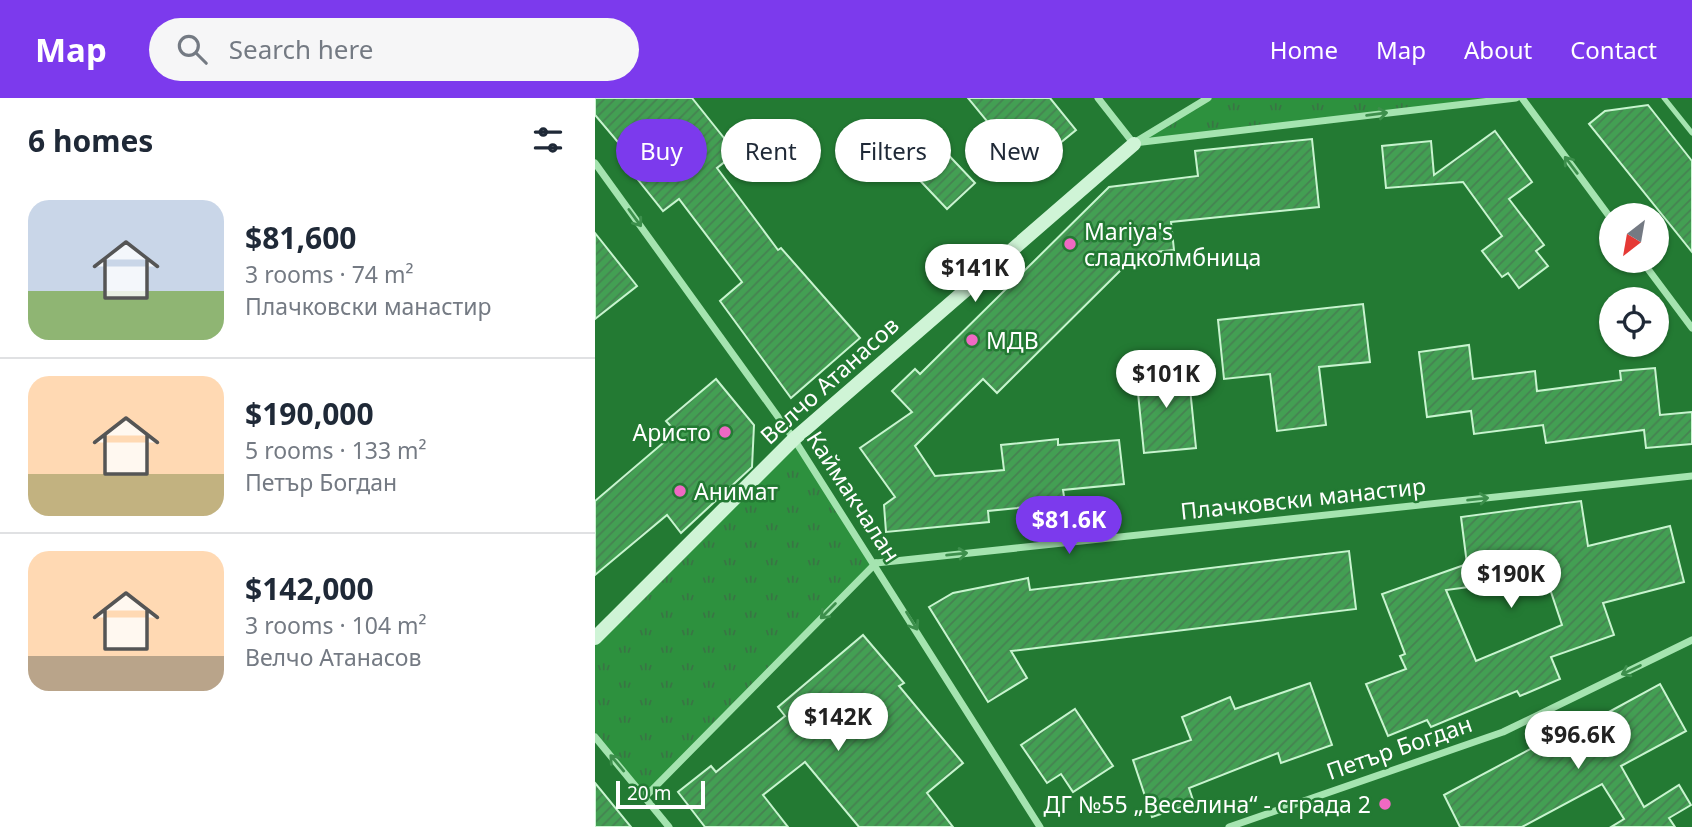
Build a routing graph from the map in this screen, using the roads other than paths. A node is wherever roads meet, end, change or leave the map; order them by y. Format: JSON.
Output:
{"nodes":[{"id":1,"x":1098,"y":98,"type":"edge"},
{"id":2,"x":1208,"y":98,"type":"edge"},
{"id":3,"x":1515,"y":98,"type":"edge"},
{"id":4,"x":1522,"y":98,"type":"edge"},
{"id":5,"x":1664,"y":98,"type":"edge"},
{"id":6,"x":1692,"y":133,"type":"edge"},
{"id":7,"x":1134,"y":144,"type":"junction"},
{"id":8,"x":595,"y":163,"type":"edge"},
{"id":9,"x":1599,"y":203,"type":"edge"},
{"id":10,"x":1651,"y":273,"type":"edge"},
{"id":11,"x":1692,"y":328,"type":"edge"},
{"id":12,"x":794,"y":439,"type":"junction"},
{"id":13,"x":1692,"y":476,"type":"edge"},
{"id":14,"x":876,"y":563,"type":"junction"},
{"id":15,"x":595,"y":638,"type":"edge"},
{"id":16,"x":1692,"y":640,"type":"edge"},
{"id":17,"x":595,"y":737,"type":"edge"},
{"id":18,"x":645,"y":797,"type":"junction"},
{"id":19,"x":669,"y":827,"type":"edge"},
{"id":20,"x":1040,"y":827,"type":"edge"},
{"id":21,"x":1229,"y":827,"type":"edge"}],
"edges":[{"from":1,"to":7,"type":"street"},
{"from":2,"to":7,"type":"street","name":"Велчо Атанасов"},
{"from":7,"to":3,"type":"street","one_way":true},
{"from":9,"to":4,"type":"street","one_way":true},
{"from":5,"to":6,"type":"lane"},
{"from":7,"to":12,"type":"street","name":"Велчо Атанасов"},
{"from":8,"to":12,"type":"street","name":"Каймакчалан","one_way":true},
{"from":10,"to":11,"type":"street"},
{"from":12,"to":14,"type":"street","name":"Каймакчалан"},
{"from":12,"to":15,"type":"street","name":"Велчо Атанасов"},
{"from":14,"to":13,"type":"street","name":"Плачковски манастир","one_way":true},
{"from":14,"to":18,"type":"street","one_way":true},
{"from":14,"to":20,"type":"street","name":"Каймакчалан","one_way":true},
{"from":16,"to":21,"type":"street","name":"Петър Богдан","one_way":true},
{"from":18,"to":17,"type":"street","one_way":true},
{"from":18,"to":19,"type":"street"}]}
